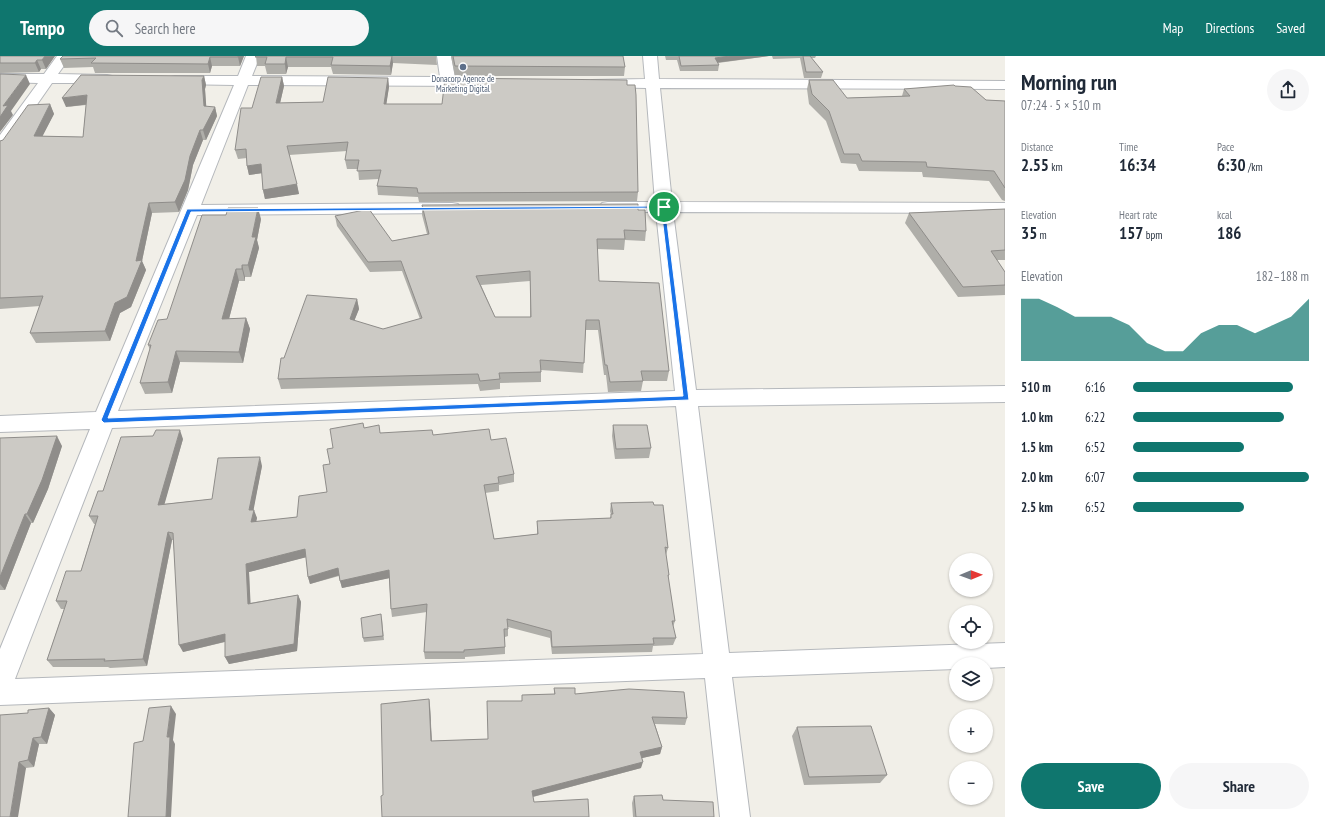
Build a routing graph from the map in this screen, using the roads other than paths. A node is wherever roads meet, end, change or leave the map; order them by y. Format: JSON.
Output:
{"nodes":[{"id":1,"x":64,"y":56,"type":"edge"},
{"id":2,"x":254,"y":56,"type":"edge"},
{"id":3,"x":444,"y":56,"type":"edge"},
{"id":4,"x":650,"y":56,"type":"edge"},
{"id":5,"x":0,"y":78,"type":"edge"},
{"id":6,"x":48,"y":79,"type":"junction"},
{"id":7,"x":118,"y":79,"type":"edge"},
{"id":8,"x":157,"y":80,"type":"edge"},
{"id":9,"x":243,"y":80,"type":"junction"},
{"id":10,"x":448,"y":82,"type":"junction"},
{"id":11,"x":487,"y":82,"type":"edge"},
{"id":12,"x":581,"y":83,"type":"edge"},
{"id":13,"x":651,"y":83,"type":"junction"},
{"id":14,"x":1005,"y":85,"type":"edge"},
{"id":15,"x":0,"y":146,"type":"edge"},
{"id":16,"x":592,"y":207,"type":"edge"},
{"id":17,"x":664,"y":207,"type":"junction"},
{"id":18,"x":466,"y":208,"type":"edge"},
{"id":19,"x":1005,"y":208,"type":"edge"},
{"id":20,"x":189,"y":210,"type":"junction"},
{"id":21,"x":1005,"y":394,"type":"edge"},
{"id":22,"x":686,"y":398,"type":"junction"},
{"id":23,"x":104,"y":420,"type":"junction"},
{"id":24,"x":0,"y":424,"type":"edge"},
{"id":25,"x":1005,"y":655,"type":"edge"},
{"id":26,"x":716,"y":666,"type":"junction"},
{"id":27,"x":0,"y":683,"type":"edge"},
{"id":28,"x":0,"y":692,"type":"edge"},
{"id":29,"x":735,"y":817,"type":"edge"}],
"edges":[{"from":1,"to":6,"type":"street"},
{"from":2,"to":9,"type":"street"},
{"from":3,"to":10,"type":"street"},
{"from":4,"to":13,"type":"street"},
{"from":5,"to":6,"type":"street"},
{"from":6,"to":7,"type":"street"},
{"from":6,"to":15,"type":"street"},
{"from":8,"to":9,"type":"street"},
{"from":9,"to":10,"type":"street"},
{"from":9,"to":20,"type":"street"},
{"from":10,"to":11,"type":"street"},
{"from":12,"to":13,"type":"street"},
{"from":13,"to":14,"type":"street"},
{"from":13,"to":17,"type":"street"},
{"from":16,"to":17,"type":"street"},
{"from":17,"to":19,"type":"street"},
{"from":17,"to":22,"type":"street"},
{"from":18,"to":20,"type":"street"},
{"from":20,"to":23,"type":"street"},
{"from":21,"to":22,"type":"street"},
{"from":22,"to":23,"type":"street"},
{"from":22,"to":26,"type":"street"},
{"from":23,"to":24,"type":"street"},
{"from":23,"to":27,"type":"street"},
{"from":25,"to":26,"type":"street"},
{"from":26,"to":28,"type":"street"},
{"from":26,"to":29,"type":"street"}]}
